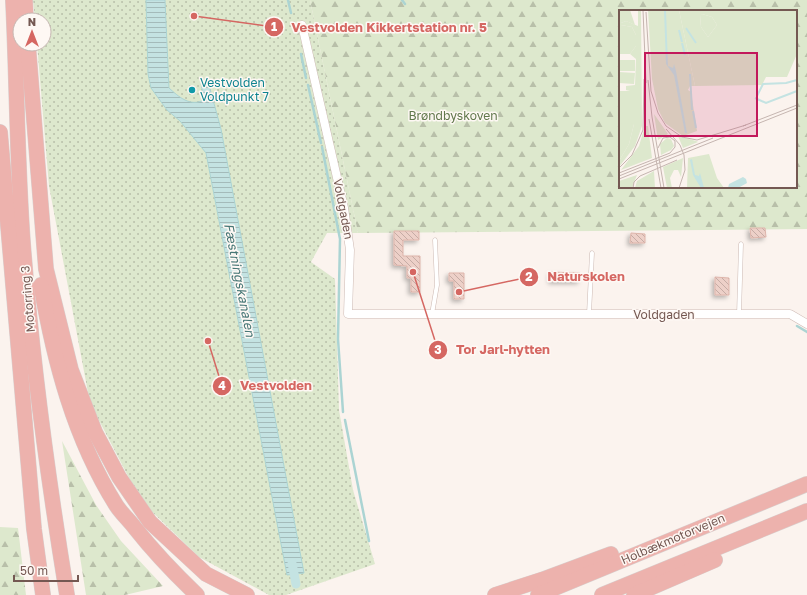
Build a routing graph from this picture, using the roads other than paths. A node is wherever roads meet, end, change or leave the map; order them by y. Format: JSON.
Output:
{"nodes":[{"id":1,"x":14,"y":0,"type":"edge"},
{"id":2,"x":25,"y":0,"type":"edge"},
{"id":3,"x":26,"y":12,"type":"edge"},
{"id":4,"x":302,"y":25,"type":"dead end"},
{"id":5,"x":29,"y":52,"type":"edge"},
{"id":6,"x":17,"y":93,"type":"junction"},
{"id":7,"x":0,"y":132,"type":"edge"},
{"id":8,"x":435,"y":240,"type":"dead end"},
{"id":9,"x":741,"y":244,"type":"dead end"},
{"id":10,"x":592,"y":253,"type":"dead end"},
{"id":11,"x":432,"y":314,"type":"junction"},
{"id":12,"x":589,"y":315,"type":"junction"},
{"id":13,"x":739,"y":315,"type":"junction"},
{"id":14,"x":807,"y":324,"type":"edge"},
{"id":15,"x":807,"y":484,"type":"edge"},
{"id":16,"x":804,"y":512,"type":"edge"},
{"id":17,"x":730,"y":516,"type":"junction"},
{"id":18,"x":34,"y":529,"type":"junction"},
{"id":19,"x":34,"y":595,"type":"edge"},
{"id":20,"x":43,"y":595,"type":"edge"},
{"id":21,"x":67,"y":595,"type":"edge"},
{"id":22,"x":197,"y":595,"type":"edge"},
{"id":23,"x":247,"y":595,"type":"edge"},
{"id":24,"x":495,"y":595,"type":"edge"},
{"id":25,"x":538,"y":595,"type":"edge"},
{"id":26,"x":602,"y":595,"type":"edge"},
{"id":27,"x":634,"y":595,"type":"edge"}],
"edges":[{"from":1,"to":6,"type":"highway","name":"Motorring 3"},
{"from":2,"to":3,"type":"highway"},
{"from":4,"to":11,"type":"street","name":"Voldgaden"},
{"from":5,"to":23,"type":"highway"},
{"from":6,"to":21,"type":"highway","name":"Motorring 3"},
{"from":6,"to":22,"type":"highway"},
{"from":7,"to":18,"type":"highway","name":"Motorring 3"},
{"from":8,"to":11,"type":"lane"},
{"from":9,"to":13,"type":"lane"},
{"from":10,"to":12,"type":"lane"},
{"from":11,"to":12,"type":"street","name":"Voldgaden"},
{"from":12,"to":13,"type":"street","name":"Voldgaden"},
{"from":13,"to":14,"type":"street","name":"Voldgaden"},
{"from":15,"to":17,"type":"highway","name":"Holbækmotorvejen"},
{"from":16,"to":26,"type":"highway","name":"Holbækmotorvejen"},
{"from":16,"to":27,"type":"highway"},
{"from":17,"to":24,"type":"highway"},
{"from":17,"to":25,"type":"highway","name":"Holbækmotorvejen"},
{"from":18,"to":19,"type":"highway"},
{"from":18,"to":20,"type":"highway","name":"Motorring 3"}]}
